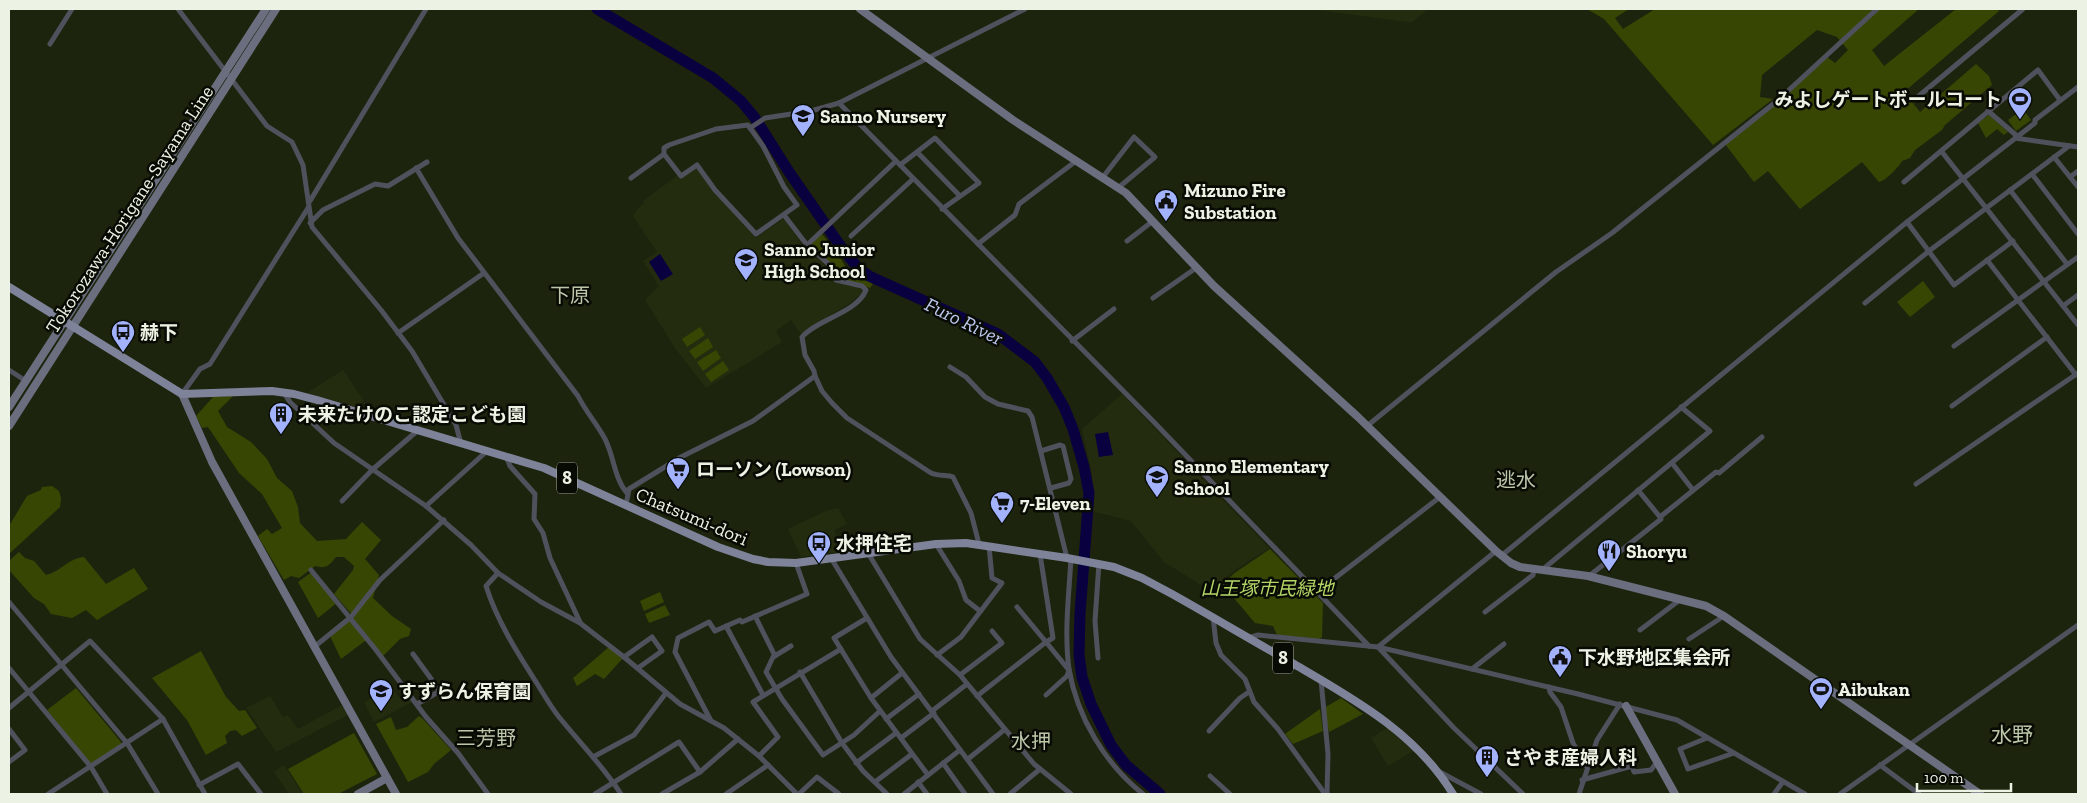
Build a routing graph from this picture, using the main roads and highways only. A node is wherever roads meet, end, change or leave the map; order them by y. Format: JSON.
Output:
{"nodes":[{"id":1,"x":9,"y":287,"type":"edge"},
{"id":2,"x":1454,"y":794,"type":"edge"}],
"edges":[{"from":1,"to":2,"type":"main road","name":"Chatsumi-dori","number":"8"}]}
